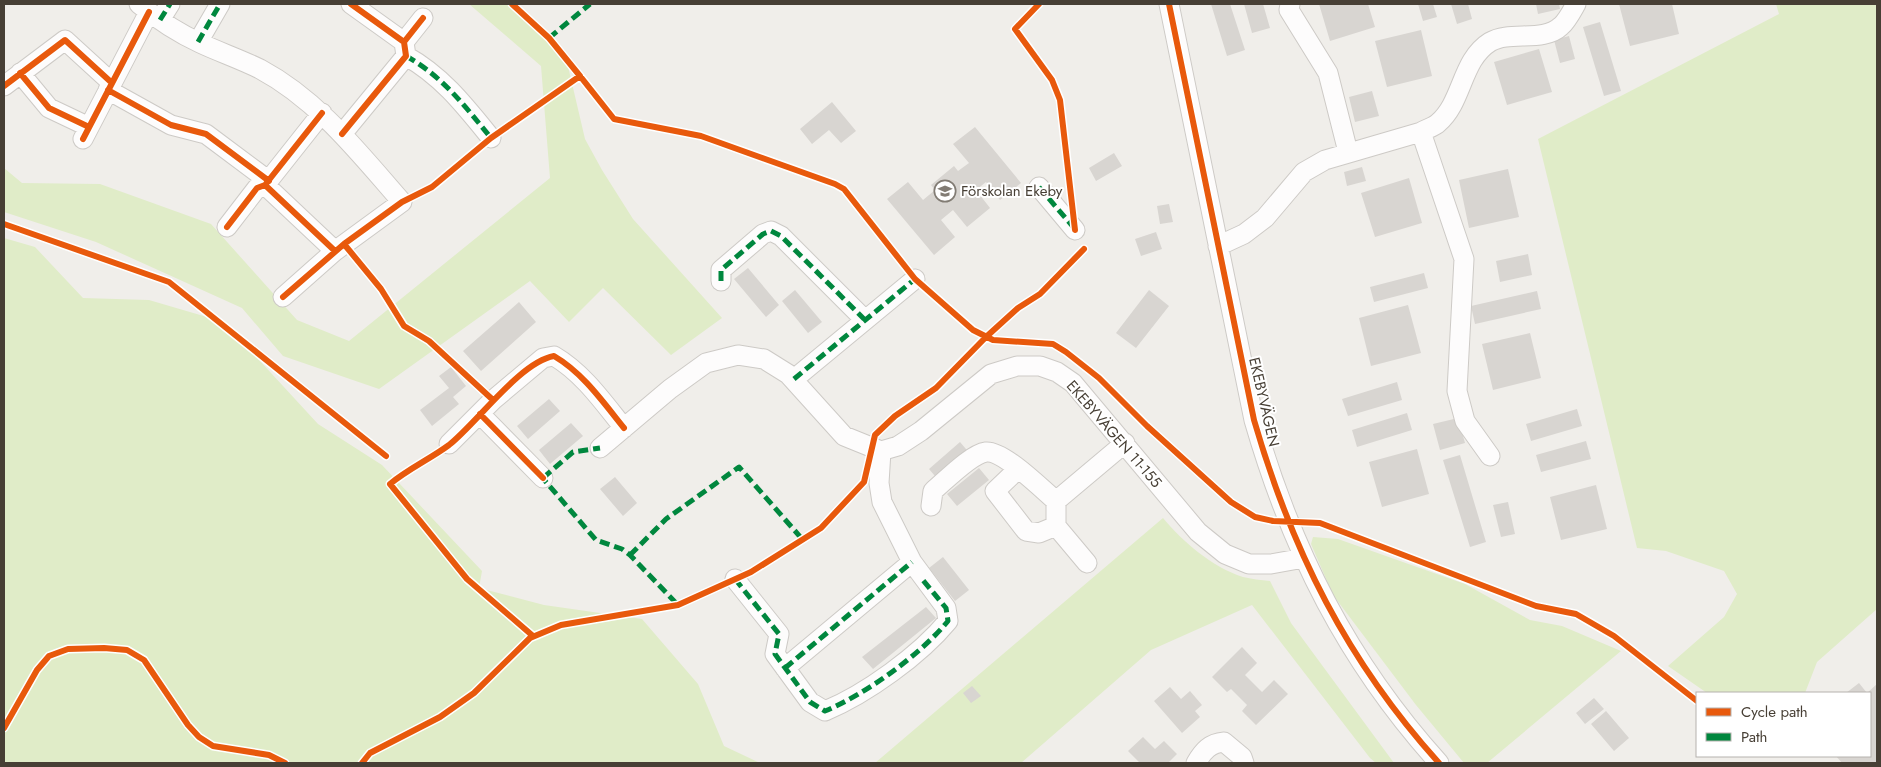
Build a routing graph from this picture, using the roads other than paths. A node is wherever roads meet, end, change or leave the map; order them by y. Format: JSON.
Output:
{"nodes":[{"id":1,"x":170,"y":4,"type":"edge"},
{"id":2,"x":220,"y":4,"type":"edge"},
{"id":3,"x":351,"y":4,"type":"edge"},
{"id":4,"x":1169,"y":4,"type":"edge"},
{"id":5,"x":1290,"y":4,"type":"edge"},
{"id":6,"x":1576,"y":4,"type":"edge"},
{"id":7,"x":149,"y":12,"type":"edge"},
{"id":8,"x":423,"y":18,"type":"dead end"},
{"id":9,"x":198,"y":42,"type":"junction"},
{"id":10,"x":405,"y":49,"type":"junction"},
{"id":11,"x":20,"y":73,"type":"junction"},
{"id":12,"x":4,"y":86,"type":"edge"},
{"id":13,"x":110,"y":87,"type":"junction"},
{"id":14,"x":322,"y":113,"type":"junction"},
{"id":15,"x":1421,"y":132,"type":"junction"},
{"id":16,"x":342,"y":134,"type":"junction"},
{"id":17,"x":491,"y":138,"type":"dead end"},
{"id":18,"x":1348,"y":152,"type":"junction"},
{"id":19,"x":267,"y":183,"type":"junction"},
{"id":20,"x":1039,"y":188,"type":"dead end"},
{"id":21,"x":227,"y":227,"type":"dead end"},
{"id":22,"x":1075,"y":230,"type":"dead end"},
{"id":23,"x":1218,"y":246,"type":"junction"},
{"id":24,"x":335,"y":251,"type":"junction"},
{"id":25,"x":914,"y":278,"type":"dead end"},
{"id":26,"x":721,"y":281,"type":"dead end"},
{"id":27,"x":283,"y":297,"type":"dead end"},
{"id":28,"x":864,"y":320,"type":"junction"},
{"id":29,"x":794,"y":380,"type":"junction"},
{"id":30,"x":480,"y":414,"type":"junction"},
{"id":31,"x":624,"y":428,"type":"junction"},
{"id":32,"x":1125,"y":443,"type":"junction"},
{"id":33,"x":450,"y":444,"type":"dead end"},
{"id":34,"x":600,"y":448,"type":"dead end"},
{"id":35,"x":881,"y":451,"type":"junction"},
{"id":36,"x":1490,"y":456,"type":"dead end"},
{"id":37,"x":1018,"y":469,"type":"junction"},
{"id":38,"x":542,"y":478,"type":"dead end"},
{"id":39,"x":1056,"y":501,"type":"junction"},
{"id":40,"x":931,"y":506,"type":"dead end"},
{"id":41,"x":1056,"y":526,"type":"junction"},
{"id":42,"x":1304,"y":558,"type":"junction"},
{"id":43,"x":912,"y":562,"type":"junction"},
{"id":44,"x":1087,"y":563,"type":"dead end"},
{"id":45,"x":735,"y":579,"type":"dead end"},
{"id":46,"x":785,"y":668,"type":"junction"},
{"id":47,"x":1196,"y":763,"type":"edge"},
{"id":48,"x":1244,"y":763,"type":"edge"},
{"id":49,"x":1439,"y":763,"type":"edge"}],
"edges":[{"from":1,"to":7,"type":"street"},
{"from":2,"to":9,"type":"street"},
{"from":3,"to":10,"type":"street"},
{"from":4,"to":23,"type":"street","name":"EKEBYVÄGEN"},
{"from":5,"to":18,"type":"street"},
{"from":6,"to":15,"type":"street"},
{"from":7,"to":9,"type":"street"},
{"from":7,"to":13,"type":"street"},
{"from":8,"to":10,"type":"street"},
{"from":9,"to":14,"type":"street"},
{"from":10,"to":16,"type":"street"},
{"from":10,"to":17,"type":"street"},
{"from":11,"to":12,"type":"street"},
{"from":11,"to":13,"type":"street"},
{"from":11,"to":13,"type":"street"},
{"from":13,"to":19,"type":"street"},
{"from":14,"to":16,"type":"street"},
{"from":14,"to":19,"type":"street"},
{"from":15,"to":18,"type":"street"},
{"from":15,"to":36,"type":"street"},
{"from":16,"to":24,"type":"street"},
{"from":18,"to":23,"type":"street"},
{"from":19,"to":21,"type":"street"},
{"from":19,"to":24,"type":"street"},
{"from":20,"to":22,"type":"street"},
{"from":23,"to":42,"type":"street","name":"EKEBYVÄGEN"},
{"from":24,"to":27,"type":"street"},
{"from":25,"to":28,"type":"street"},
{"from":26,"to":28,"type":"street"},
{"from":28,"to":29,"type":"street"},
{"from":29,"to":31,"type":"street"},
{"from":29,"to":35,"type":"street"},
{"from":30,"to":31,"type":"street"},
{"from":30,"to":33,"type":"street"},
{"from":30,"to":38,"type":"street"},
{"from":31,"to":34,"type":"street"},
{"from":32,"to":35,"type":"street","name":"EKEBYVÄGEN 11-155"},
{"from":32,"to":39,"type":"street"},
{"from":32,"to":42,"type":"street","name":"EKEBYVÄGEN 11-155"},
{"from":35,"to":43,"type":"street"},
{"from":37,"to":39,"type":"street"},
{"from":37,"to":40,"type":"street"},
{"from":37,"to":41,"type":"street"},
{"from":39,"to":41,"type":"street"},
{"from":41,"to":44,"type":"street"},
{"from":42,"to":49,"type":"street","name":"EKEBYVÄGEN"},
{"from":43,"to":46,"type":"street"},
{"from":43,"to":46,"type":"street"},
{"from":45,"to":46,"type":"street"},
{"from":47,"to":48,"type":"street"}]}
